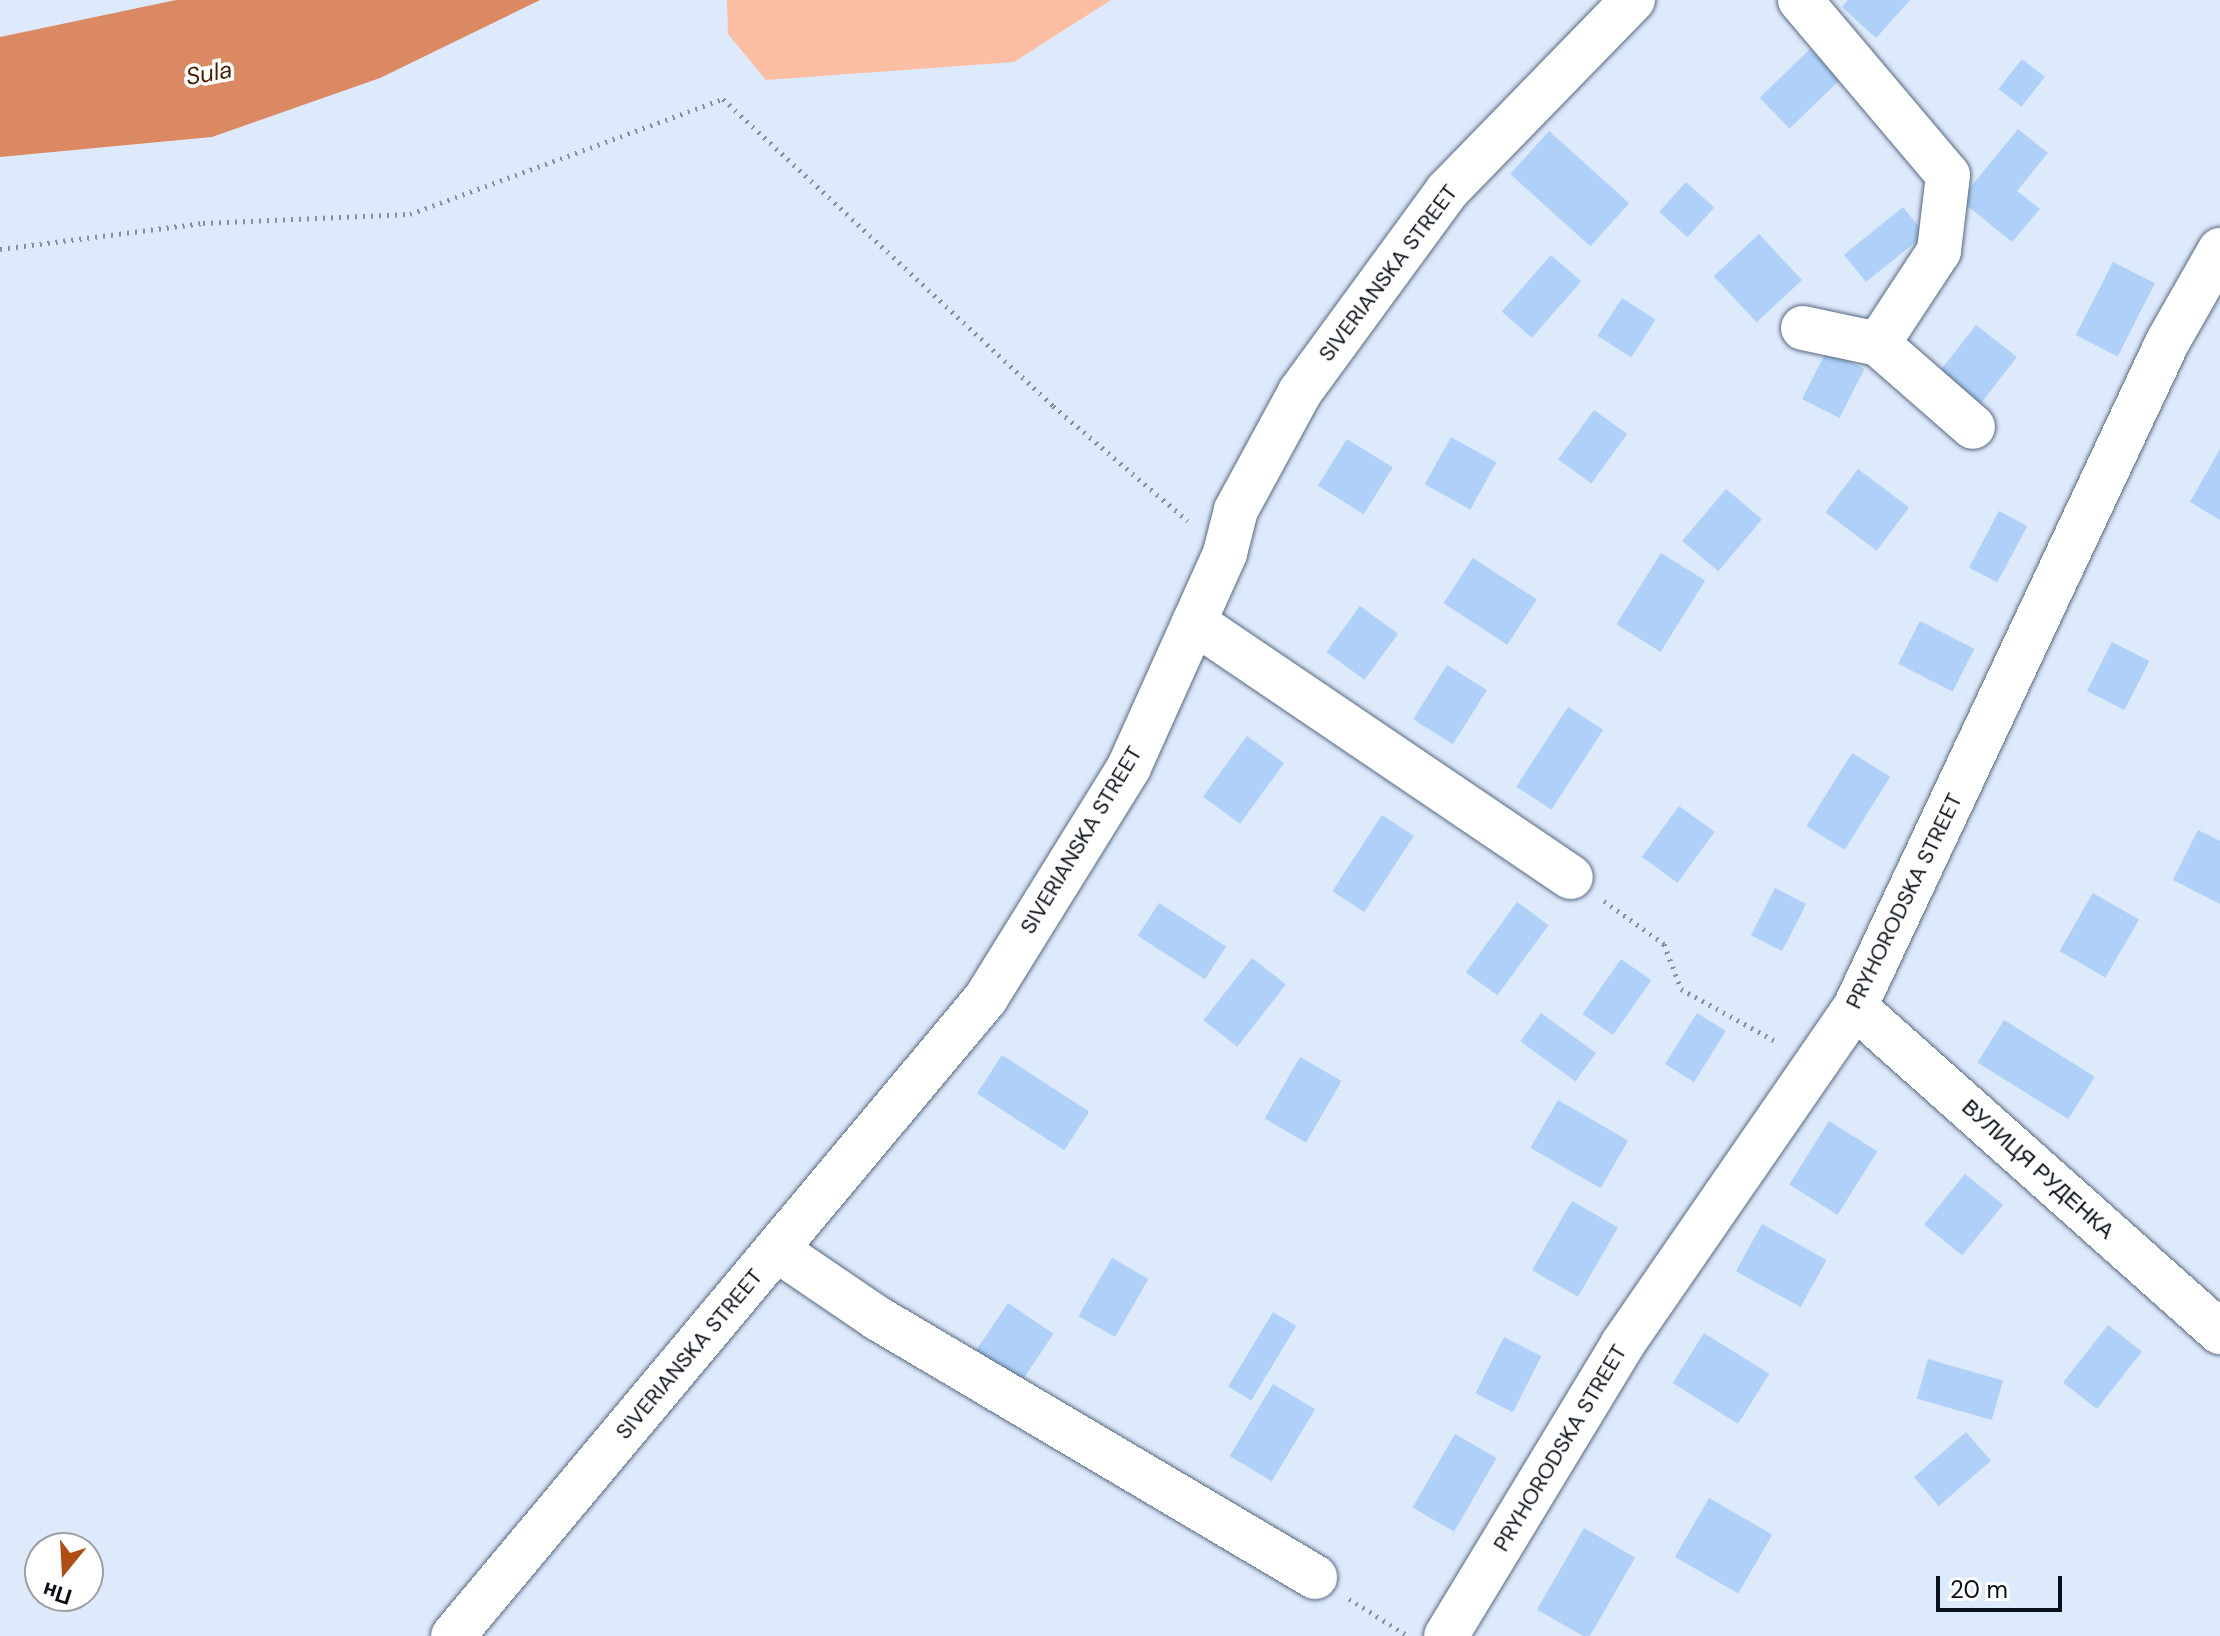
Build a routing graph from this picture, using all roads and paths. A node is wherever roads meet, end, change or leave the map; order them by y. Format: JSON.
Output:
{"nodes":[{"id":1,"x":1633,"y":0,"type":"edge"},
{"id":2,"x":1800,"y":0,"type":"edge"},
{"id":3,"x":0,"y":249,"type":"edge"},
{"id":4,"x":2220,"y":250,"type":"edge"},
{"id":5,"x":1803,"y":328,"type":"dead end"},
{"id":6,"x":1878,"y":344,"type":"junction"},
{"id":7,"x":1973,"y":427,"type":"dead end"},
{"id":8,"x":1225,"y":553,"type":"junction"},
{"id":9,"x":1194,"y":622,"type":"junction"},
{"id":10,"x":1571,"y":877,"type":"joint"},
{"id":11,"x":1855,"y":1007,"type":"junction"},
{"id":12,"x":1815,"y":1063,"type":"junction"},
{"id":13,"x":777,"y":1250,"type":"junction"},
{"id":14,"x":2220,"y":1332,"type":"edge"},
{"id":15,"x":1315,"y":1577,"type":"joint"},
{"id":16,"x":453,"y":1636,"type":"edge"},
{"id":17,"x":1409,"y":1636,"type":"edge"},
{"id":18,"x":1446,"y":1636,"type":"edge"}],
"edges":[{"from":1,"to":8,"type":"street","name":"SIVERIANSKA STREET"},
{"from":2,"to":6,"type":"street"},
{"from":3,"to":8,"type":"path"},
{"from":4,"to":11,"type":"street","name":"PRYHORODSKA STREET"},
{"from":5,"to":6,"type":"street"},
{"from":6,"to":7,"type":"street"},
{"from":8,"to":9,"type":"street","name":"SIVERIANSKA STREET"},
{"from":9,"to":10,"type":"street"},
{"from":9,"to":13,"type":"street","name":"SIVERIANSKA STREET"},
{"from":10,"to":12,"type":"path"},
{"from":11,"to":12,"type":"street","name":"PRYHORODSKA STREET"},
{"from":11,"to":14,"type":"street","name":"ВУЛИЦЯ РУДЕНКА"},
{"from":12,"to":18,"type":"street","name":"PRYHORODSKA STREET"},
{"from":13,"to":15,"type":"street"},
{"from":13,"to":16,"type":"street","name":"SIVERIANSKA STREET"},
{"from":15,"to":17,"type":"path"}]}
